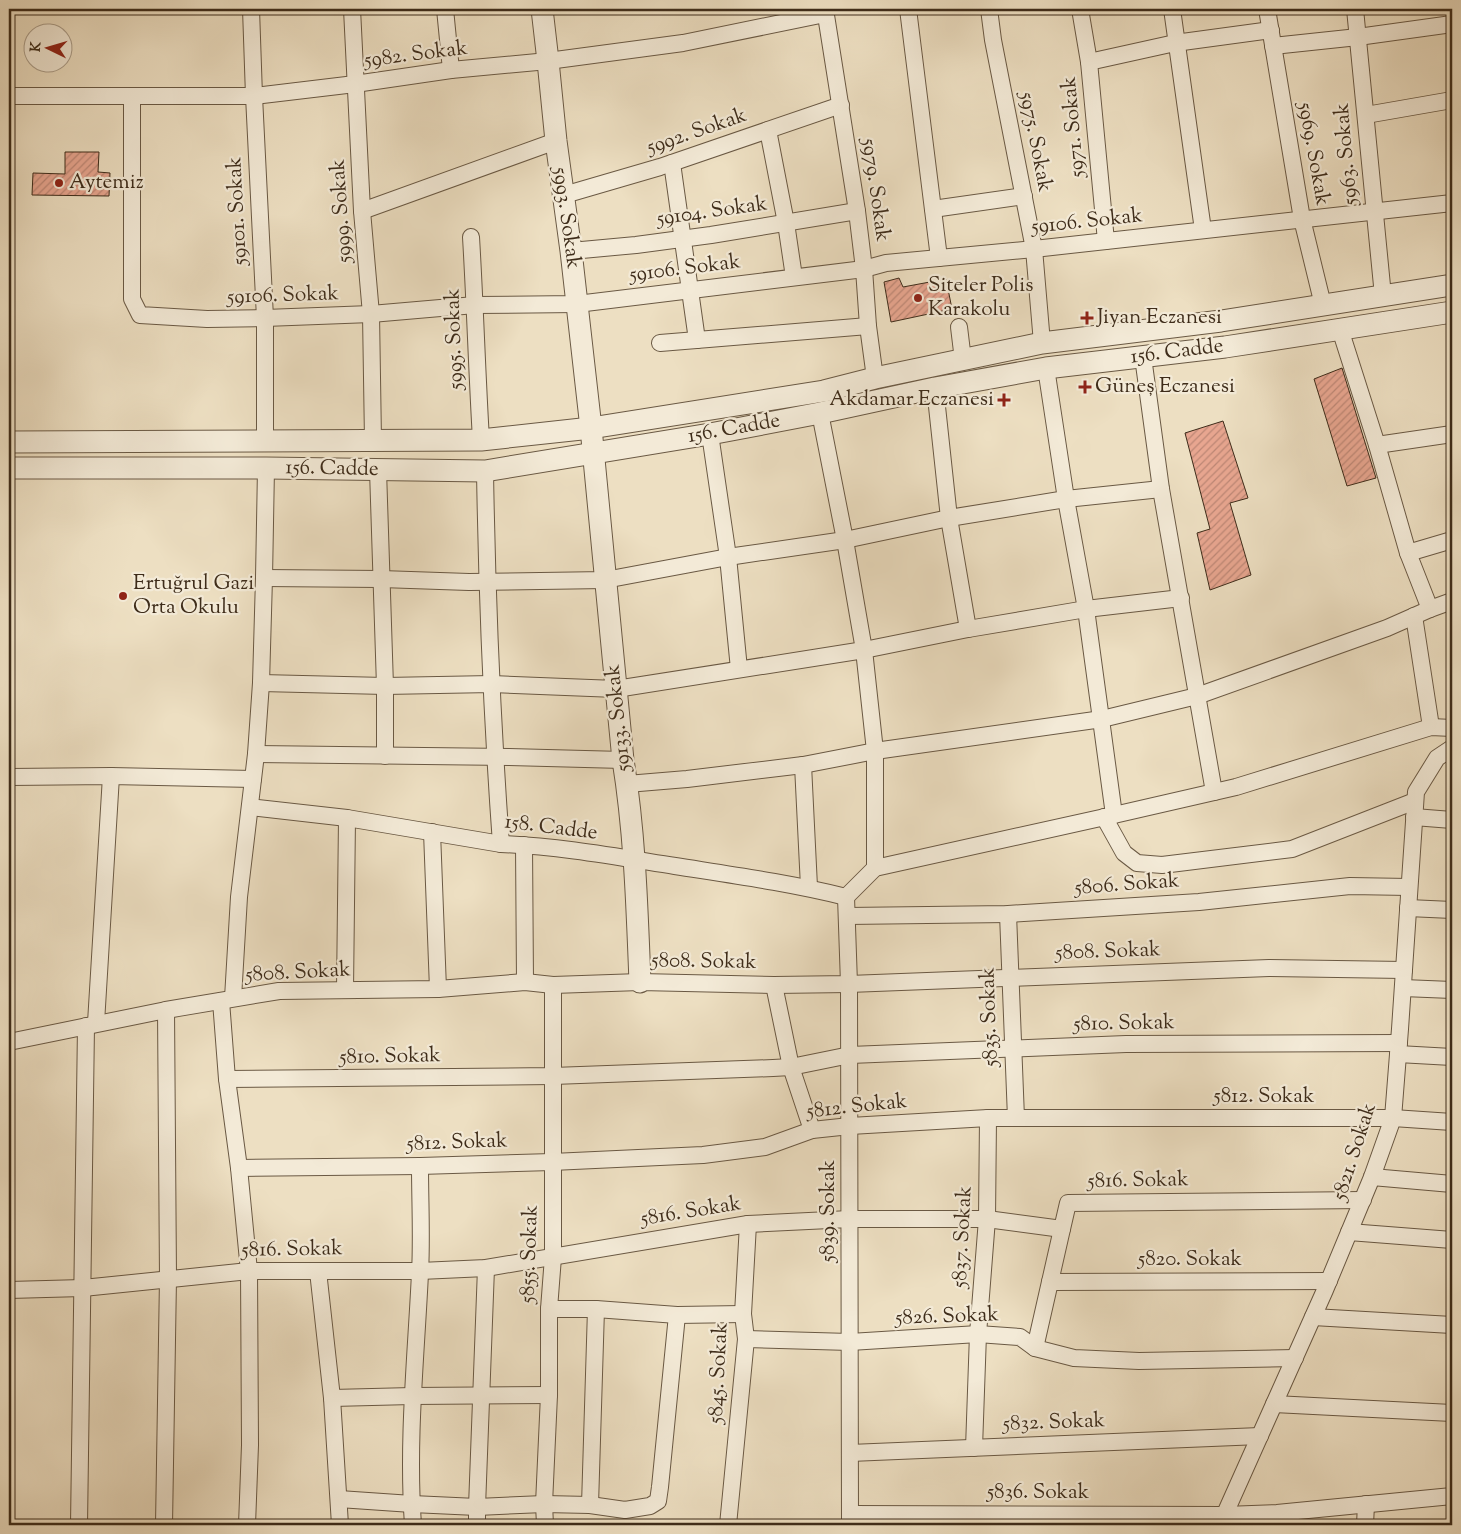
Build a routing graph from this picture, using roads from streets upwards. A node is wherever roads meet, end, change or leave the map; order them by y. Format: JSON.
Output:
{"nodes":[{"id":1,"x":251,"y":9,"type":"edge"},
{"id":2,"x":352,"y":9,"type":"edge"},
{"id":3,"x":445,"y":9,"type":"edge"},
{"id":4,"x":542,"y":9,"type":"edge"},
{"id":5,"x":908,"y":9,"type":"edge"},
{"id":6,"x":989,"y":9,"type":"edge"},
{"id":7,"x":1080,"y":9,"type":"edge"},
{"id":8,"x":1172,"y":9,"type":"edge"},
{"id":9,"x":1267,"y":9,"type":"edge"},
{"id":10,"x":1355,"y":9,"type":"edge"},
{"id":11,"x":825,"y":12,"type":"edge"},
{"id":12,"x":1452,"y":24,"type":"edge"},
{"id":13,"x":1358,"y":37,"type":"junction"},
{"id":14,"x":1272,"y":38,"type":"junction"},
{"id":15,"x":1177,"y":43,"type":"junction"},
{"id":16,"x":548,"y":62,"type":"junction"},
{"id":17,"x":1089,"y":62,"type":"junction"},
{"id":18,"x":451,"y":70,"type":"junction"},
{"id":19,"x":355,"y":84,"type":"junction"},
{"id":20,"x":9,"y":96,"type":"edge"},
{"id":21,"x":132,"y":96,"type":"junction"},
{"id":22,"x":254,"y":96,"type":"junction"},
{"id":23,"x":1452,"y":100,"type":"edge"},
{"id":24,"x":841,"y":105,"type":"junction"},
{"id":25,"x":1366,"y":115,"type":"junction"},
{"id":26,"x":768,"y":130,"type":"junction"},
{"id":27,"x":556,"y":142,"type":"junction"},
{"id":28,"x":672,"y":163,"type":"junction"},
{"id":29,"x":564,"y":195,"type":"junction"},
{"id":30,"x":1024,"y":196,"type":"junction"},
{"id":31,"x":1452,"y":203,"type":"edge"},
{"id":32,"x":933,"y":209,"type":"junction"},
{"id":33,"x":362,"y":211,"type":"junction"},
{"id":34,"x":857,"y":211,"type":"junction"},
{"id":35,"x":1374,"y":211,"type":"junction"},
{"id":36,"x":1302,"y":219,"type":"junction"},
{"id":37,"x":786,"y":223,"type":"junction"},
{"id":38,"x":1203,"y":230,"type":"junction"},
{"id":39,"x":471,"y":236,"type":"dead end"},
{"id":40,"x":682,"y":239,"type":"junction"},
{"id":41,"x":1106,"y":241,"type":"junction"},
{"id":42,"x":1034,"y":249,"type":"junction"},
{"id":43,"x":571,"y":251,"type":"junction"},
{"id":44,"x":939,"y":258,"type":"junction"},
{"id":45,"x":864,"y":269,"type":"junction"},
{"id":46,"x":794,"y":277,"type":"junction"},
{"id":47,"x":1452,"y":285,"type":"edge"},
{"id":48,"x":691,"y":289,"type":"junction"},
{"id":49,"x":1383,"y":296,"type":"junction"},
{"id":50,"x":577,"y":304,"type":"junction"},
{"id":51,"x":475,"y":305,"type":"junction"},
{"id":52,"x":1323,"y":305,"type":"junction"},
{"id":53,"x":1452,"y":312,"type":"edge"},
{"id":54,"x":371,"y":314,"type":"junction"},
{"id":55,"x":264,"y":318,"type":"junction"},
{"id":56,"x":868,"y":326,"type":"junction"},
{"id":57,"x":959,"y":327,"type":"dead end"},
{"id":58,"x":1340,"y":329,"type":"junction"},
{"id":59,"x":697,"y":340,"type":"junction"},
{"id":60,"x":660,"y":343,"type":"dead end"},
{"id":61,"x":1042,"y":343,"type":"junction"},
{"id":62,"x":1143,"y":357,"type":"junction"},
{"id":63,"x":963,"y":360,"type":"junction"},
{"id":64,"x":1046,"y":368,"type":"junction"},
{"id":65,"x":875,"y":378,"type":"junction"},
{"id":66,"x":935,"y":388,"type":"junction"},
{"id":67,"x":820,"y":413,"type":"junction"},
{"id":68,"x":592,"y":428,"type":"junction"},
{"id":69,"x":710,"y":434,"type":"junction"},
{"id":70,"x":1452,"y":434,"type":"edge"},
{"id":71,"x":481,"y":440,"type":"junction"},
{"id":72,"x":373,"y":441,"type":"junction"},
{"id":73,"x":9,"y":442,"type":"edge"},
{"id":74,"x":265,"y":442,"type":"junction"},
{"id":75,"x":1377,"y":446,"type":"junction"},
{"id":76,"x":594,"y":454,"type":"junction"},
{"id":77,"x":9,"y":468,"type":"edge"},
{"id":78,"x":266,"y":468,"type":"junction"},
{"id":79,"x":378,"y":470,"type":"junction"},
{"id":80,"x":485,"y":471,"type":"junction"},
{"id":81,"x":1161,"y":489,"type":"junction"},
{"id":82,"x":1066,"y":499,"type":"junction"},
{"id":83,"x":949,"y":518,"type":"junction"},
{"id":84,"x":845,"y":540,"type":"junction"},
{"id":85,"x":1452,"y":540,"type":"edge"},
{"id":86,"x":1408,"y":553,"type":"junction"},
{"id":87,"x":728,"y":557,"type":"junction"},
{"id":88,"x":264,"y":578,"type":"junction"},
{"id":89,"x":381,"y":579,"type":"junction"},
{"id":90,"x":605,"y":580,"type":"junction"},
{"id":91,"x":486,"y":581,"type":"junction"},
{"id":92,"x":1181,"y":598,"type":"junction"},
{"id":93,"x":1452,"y":602,"type":"edge"},
{"id":94,"x":1086,"y":609,"type":"junction"},
{"id":95,"x":1430,"y":609,"type":"junction"},
{"id":96,"x":1414,"y":616,"type":"junction"},
{"id":97,"x":968,"y":629,"type":"junction"},
{"id":98,"x":864,"y":650,"type":"junction"},
{"id":99,"x":739,"y":669,"type":"junction"},
{"id":100,"x":261,"y":683,"type":"junction"},
{"id":101,"x":492,"y":684,"type":"junction"},
{"id":102,"x":385,"y":686,"type":"junction"},
{"id":103,"x":616,"y":689,"type":"junction"},
{"id":104,"x":1197,"y":696,"type":"junction"},
{"id":105,"x":1102,"y":719,"type":"junction"},
{"id":106,"x":1431,"y":727,"type":"junction"},
{"id":107,"x":1452,"y":728,"type":"edge"},
{"id":108,"x":1452,"y":748,"type":"edge"},
{"id":109,"x":875,"y":751,"type":"junction"},
{"id":110,"x":256,"y":754,"type":"junction"},
{"id":111,"x":385,"y":756,"type":"junction"},
{"id":112,"x":495,"y":757,"type":"junction"},
{"id":113,"x":622,"y":760,"type":"junction"},
{"id":114,"x":803,"y":765,"type":"junction"},
{"id":115,"x":9,"y":776,"type":"edge"},
{"id":116,"x":111,"y":776,"type":"junction"},
{"id":117,"x":253,"y":779,"type":"junction"},
{"id":118,"x":626,"y":784,"type":"junction"},
{"id":119,"x":1214,"y":792,"type":"junction"},
{"id":120,"x":1415,"y":801,"type":"junction"},
{"id":121,"x":250,"y":807,"type":"junction"},
{"id":122,"x":1109,"y":816,"type":"junction"},
{"id":123,"x":347,"y":818,"type":"junction"},
{"id":124,"x":1414,"y":818,"type":"junction"},
{"id":125,"x":1452,"y":820,"type":"edge"},
{"id":126,"x":432,"y":832,"type":"junction"},
{"id":127,"x":502,"y":844,"type":"junction"},
{"id":128,"x":524,"y":845,"type":"junction"},
{"id":129,"x":635,"y":860,"type":"junction"},
{"id":130,"x":875,"y":868,"type":"junction"},
{"id":131,"x":809,"y":887,"type":"junction"},
{"id":132,"x":1409,"y":887,"type":"junction"},
{"id":133,"x":846,"y":897,"type":"junction"},
{"id":134,"x":1408,"y":908,"type":"junction"},
{"id":135,"x":1452,"y":910,"type":"edge"},
{"id":136,"x":1008,"y":914,"type":"junction"},
{"id":137,"x":847,"y":916,"type":"junction"},
{"id":138,"x":1404,"y":970,"type":"junction"},
{"id":139,"x":1009,"y":978,"type":"junction"},
{"id":140,"x":525,"y":982,"type":"junction"},
{"id":141,"x":640,"y":982,"type":"junction"},
{"id":142,"x":849,"y":984,"type":"junction"},
{"id":143,"x":553,"y":985,"type":"junction"},
{"id":144,"x":774,"y":985,"type":"junction"},
{"id":145,"x":1403,"y":988,"type":"junction"},
{"id":146,"x":438,"y":989,"type":"junction"},
{"id":147,"x":345,"y":990,"type":"junction"},
{"id":148,"x":1452,"y":990,"type":"edge"},
{"id":149,"x":227,"y":999,"type":"junction"},
{"id":150,"x":166,"y":1010,"type":"junction"},
{"id":151,"x":91,"y":1024,"type":"junction"},
{"id":152,"x":9,"y":1042,"type":"edge"},
{"id":153,"x":1013,"y":1048,"type":"junction"},
{"id":154,"x":1398,"y":1048,"type":"junction"},
{"id":155,"x":850,"y":1055,"type":"junction"},
{"id":156,"x":1452,"y":1058,"type":"edge"},
{"id":157,"x":791,"y":1067,"type":"junction"},
{"id":158,"x":553,"y":1076,"type":"junction"},
{"id":159,"x":227,"y":1079,"type":"junction"},
{"id":160,"x":988,"y":1118,"type":"junction"},
{"id":161,"x":1016,"y":1118,"type":"junction"},
{"id":162,"x":1392,"y":1118,"type":"junction"},
{"id":163,"x":1452,"y":1122,"type":"edge"},
{"id":164,"x":850,"y":1126,"type":"junction"},
{"id":165,"x":812,"y":1130,"type":"junction"},
{"id":166,"x":552,"y":1162,"type":"junction"},
{"id":167,"x":420,"y":1166,"type":"junction"},
{"id":168,"x":239,"y":1168,"type":"junction"},
{"id":169,"x":1372,"y":1177,"type":"junction"},
{"id":170,"x":1452,"y":1184,"type":"edge"},
{"id":171,"x":1363,"y":1200,"type":"junction"},
{"id":172,"x":850,"y":1219,"type":"junction"},
{"id":173,"x":987,"y":1219,"type":"junction"},
{"id":174,"x":748,"y":1224,"type":"junction"},
{"id":175,"x":1062,"y":1228,"type":"junction"},
{"id":176,"x":1350,"y":1232,"type":"junction"},
{"id":177,"x":1452,"y":1240,"type":"edge"},
{"id":178,"x":553,"y":1257,"type":"junction"},
{"id":179,"x":486,"y":1268,"type":"junction"},
{"id":180,"x":249,"y":1271,"type":"junction"},
{"id":181,"x":318,"y":1271,"type":"junction"},
{"id":182,"x":420,"y":1271,"type":"junction"},
{"id":183,"x":168,"y":1278,"type":"junction"},
{"id":184,"x":1329,"y":1281,"type":"junction"},
{"id":185,"x":1050,"y":1282,"type":"junction"},
{"id":186,"x":83,"y":1288,"type":"junction"},
{"id":187,"x":9,"y":1290,"type":"edge"},
{"id":188,"x":549,"y":1309,"type":"junction"},
{"id":189,"x":596,"y":1309,"type":"junction"},
{"id":190,"x":743,"y":1314,"type":"junction"},
{"id":191,"x":677,"y":1315,"type":"junction"},
{"id":192,"x":1313,"y":1317,"type":"junction"},
{"id":193,"x":1452,"y":1325,"type":"edge"},
{"id":194,"x":978,"y":1334,"type":"junction"},
{"id":195,"x":746,"y":1339,"type":"junction"},
{"id":196,"x":850,"y":1342,"type":"junction"},
{"id":197,"x":1035,"y":1348,"type":"junction"},
{"id":198,"x":1295,"y":1358,"type":"junction"},
{"id":199,"x":549,"y":1395,"type":"junction"},
{"id":200,"x":412,"y":1396,"type":"junction"},
{"id":201,"x":481,"y":1396,"type":"junction"},
{"id":202,"x":332,"y":1398,"type":"junction"},
{"id":203,"x":1274,"y":1404,"type":"junction"},
{"id":204,"x":1452,"y":1413,"type":"edge"},
{"id":205,"x":1260,"y":1436,"type":"junction"},
{"id":206,"x":974,"y":1448,"type":"junction"},
{"id":207,"x":850,"y":1453,"type":"junction"},
{"id":208,"x":1452,"y":1496,"type":"edge"},
{"id":209,"x":339,"y":1499,"type":"junction"},
{"id":210,"x":412,"y":1504,"type":"junction"},
{"id":211,"x":544,"y":1504,"type":"junction"},
{"id":212,"x":1366,"y":1504,"type":"junction"},
{"id":213,"x":590,"y":1505,"type":"junction"},
{"id":214,"x":477,"y":1507,"type":"junction"},
{"id":215,"x":1277,"y":1519,"type":"edge"},
{"id":216,"x":850,"y":1520,"type":"edge"},
{"id":217,"x":1223,"y":1520,"type":"edge"},
{"id":218,"x":79,"y":1525,"type":"edge"},
{"id":219,"x":164,"y":1525,"type":"edge"},
{"id":220,"x":247,"y":1525,"type":"edge"},
{"id":221,"x":340,"y":1525,"type":"edge"},
{"id":222,"x":413,"y":1525,"type":"edge"},
{"id":223,"x":477,"y":1525,"type":"edge"},
{"id":224,"x":545,"y":1525,"type":"edge"},
{"id":225,"x":728,"y":1525,"type":"edge"},
{"id":226,"x":1365,"y":1525,"type":"edge"}],
"edges":[{"from":1,"to":22,"type":"street","name":"59101. Sokak"},
{"from":2,"to":19,"type":"street","name":"5999. Sokak"},
{"from":3,"to":18,"type":"street"},
{"from":4,"to":16,"type":"street","name":"5993. Sokak"},
{"from":5,"to":32,"type":"street"},
{"from":6,"to":30,"type":"street","name":"5975. Sokak"},
{"from":7,"to":17,"type":"street","name":"5971. Sokak"},
{"from":8,"to":15,"type":"street"},
{"from":9,"to":14,"type":"street","name":"5969. Sokak"},
{"from":10,"to":13,"type":"street","name":"5963. Sokak"},
{"from":11,"to":16,"type":"street","name":"5982. Sokak"},
{"from":11,"to":24,"type":"street","name":"5979. Sokak"},
{"from":12,"to":13,"type":"street"},
{"from":13,"to":14,"type":"street"},
{"from":13,"to":25,"type":"street","name":"5963. Sokak"},
{"from":14,"to":15,"type":"street"},
{"from":14,"to":36,"type":"street","name":"5969. Sokak"},
{"from":15,"to":17,"type":"street"},
{"from":15,"to":38,"type":"street"},
{"from":16,"to":18,"type":"street","name":"5982. Sokak"},
{"from":16,"to":27,"type":"street","name":"5993. Sokak"},
{"from":17,"to":41,"type":"street","name":"5971. Sokak"},
{"from":18,"to":19,"type":"street","name":"5982. Sokak"},
{"from":19,"to":22,"type":"street","name":"5982. Sokak"},
{"from":19,"to":33,"type":"street","name":"5999. Sokak"},
{"from":20,"to":21,"type":"street","name":"5982. Sokak"},
{"from":21,"to":22,"type":"street","name":"5982. Sokak"},
{"from":21,"to":55,"type":"street","name":"59106. Sokak"},
{"from":22,"to":55,"type":"street","name":"59101. Sokak"},
{"from":23,"to":25,"type":"street"},
{"from":24,"to":26,"type":"street","name":"5992. Sokak"},
{"from":24,"to":34,"type":"street","name":"5979. Sokak"},
{"from":25,"to":35,"type":"street","name":"5963. Sokak"},
{"from":26,"to":28,"type":"street","name":"5992. Sokak"},
{"from":26,"to":37,"type":"street"},
{"from":27,"to":29,"type":"street","name":"5993. Sokak"},
{"from":27,"to":33,"type":"street"},
{"from":28,"to":29,"type":"street","name":"5992. Sokak"},
{"from":28,"to":40,"type":"street"},
{"from":29,"to":43,"type":"street","name":"5993. Sokak"},
{"from":30,"to":32,"type":"street"},
{"from":30,"to":42,"type":"street","name":"5975. Sokak"},
{"from":31,"to":35,"type":"street","name":"59106. Sokak"},
{"from":32,"to":44,"type":"street"},
{"from":33,"to":54,"type":"street","name":"5999. Sokak"},
{"from":34,"to":37,"type":"street","name":"59104. Sokak"},
{"from":34,"to":45,"type":"street","name":"5979. Sokak"},
{"from":35,"to":36,"type":"street","name":"59106. Sokak"},
{"from":35,"to":49,"type":"street","name":"5963. Sokak"},
{"from":36,"to":38,"type":"street","name":"59106. Sokak"},
{"from":36,"to":52,"type":"street","name":"5969. Sokak"},
{"from":37,"to":40,"type":"street","name":"59104. Sokak"},
{"from":37,"to":46,"type":"street"},
{"from":38,"to":41,"type":"street","name":"59106. Sokak"},
{"from":39,"to":51,"type":"street","name":"5995. Sokak"},
{"from":40,"to":43,"type":"street","name":"59104. Sokak"},
{"from":40,"to":48,"type":"street"},
{"from":41,"to":42,"type":"street","name":"59106. Sokak"},
{"from":42,"to":44,"type":"street","name":"59106. Sokak"},
{"from":42,"to":61,"type":"street","name":"5975. Sokak"},
{"from":43,"to":50,"type":"street","name":"5993. Sokak"},
{"from":44,"to":45,"type":"street","name":"59106. Sokak"},
{"from":45,"to":46,"type":"street","name":"59106. Sokak"},
{"from":45,"to":56,"type":"street","name":"5979. Sokak"},
{"from":46,"to":48,"type":"street","name":"59106. Sokak"},
{"from":47,"to":49,"type":"street","name":"156. Cadde"},
{"from":48,"to":50,"type":"street","name":"59106. Sokak"},
{"from":48,"to":59,"type":"street"},
{"from":49,"to":52,"type":"street","name":"156. Cadde"},
{"from":50,"to":51,"type":"street","name":"59106. Sokak"},
{"from":50,"to":68,"type":"street","name":"5993. Sokak"},
{"from":51,"to":54,"type":"street","name":"59106. Sokak"},
{"from":51,"to":71,"type":"street","name":"5995. Sokak"},
{"from":52,"to":61,"type":"street","name":"156. Cadde"},
{"from":53,"to":58,"type":"street","name":"156. Cadde"},
{"from":54,"to":55,"type":"street","name":"59106. Sokak"},
{"from":54,"to":72,"type":"street","name":"5999. Sokak"},
{"from":55,"to":74,"type":"street","name":"59101. Sokak"},
{"from":56,"to":59,"type":"street"},
{"from":56,"to":65,"type":"street","name":"5979. Sokak"},
{"from":57,"to":63,"type":"street"},
{"from":58,"to":62,"type":"street","name":"156. Cadde"},
{"from":58,"to":75,"type":"street"},
{"from":59,"to":60,"type":"street"},
{"from":61,"to":63,"type":"street","name":"156. Cadde"},
{"from":62,"to":64,"type":"street","name":"156. Cadde"},
{"from":62,"to":81,"type":"street"},
{"from":63,"to":65,"type":"street","name":"156. Cadde"},
{"from":64,"to":66,"type":"street","name":"156. Cadde"},
{"from":64,"to":82,"type":"street"},
{"from":65,"to":68,"type":"street","name":"156. Cadde"},
{"from":66,"to":67,"type":"street","name":"156. Cadde"},
{"from":66,"to":83,"type":"street"},
{"from":67,"to":69,"type":"street","name":"156. Cadde"},
{"from":67,"to":84,"type":"street"},
{"from":68,"to":71,"type":"street","name":"156. Cadde"},
{"from":68,"to":76,"type":"street","name":"5993. Sokak"},
{"from":69,"to":76,"type":"street","name":"156. Cadde"},
{"from":69,"to":87,"type":"street"},
{"from":70,"to":75,"type":"street"},
{"from":71,"to":72,"type":"street","name":"156. Cadde"},
{"from":72,"to":74,"type":"street","name":"156. Cadde"},
{"from":73,"to":74,"type":"street","name":"156. Cadde"},
{"from":74,"to":78,"type":"street"},
{"from":75,"to":86,"type":"street"},
{"from":76,"to":80,"type":"street","name":"156. Cadde"},
{"from":76,"to":90,"type":"street","name":"59133. Sokak"},
{"from":77,"to":78,"type":"street","name":"156. Cadde"},
{"from":78,"to":79,"type":"street","name":"156. Cadde"},
{"from":78,"to":88,"type":"street"},
{"from":79,"to":80,"type":"street","name":"156. Cadde"},
{"from":79,"to":89,"type":"street"},
{"from":80,"to":91,"type":"street"},
{"from":81,"to":82,"type":"street"},
{"from":81,"to":92,"type":"street"},
{"from":82,"to":83,"type":"street"},
{"from":82,"to":94,"type":"street"},
{"from":83,"to":84,"type":"street"},
{"from":83,"to":97,"type":"street"},
{"from":84,"to":87,"type":"street"},
{"from":84,"to":98,"type":"street"},
{"from":85,"to":86,"type":"street"},
{"from":86,"to":95,"type":"street"},
{"from":87,"to":90,"type":"street"},
{"from":87,"to":99,"type":"street"},
{"from":88,"to":89,"type":"street"},
{"from":88,"to":100,"type":"street"},
{"from":89,"to":91,"type":"street"},
{"from":89,"to":102,"type":"street"},
{"from":90,"to":91,"type":"street"},
{"from":90,"to":103,"type":"street","name":"59133. Sokak"},
{"from":91,"to":101,"type":"street"},
{"from":92,"to":94,"type":"street"},
{"from":92,"to":104,"type":"street"},
{"from":93,"to":95,"type":"street"},
{"from":94,"to":97,"type":"street"},
{"from":94,"to":105,"type":"street"},
{"from":95,"to":96,"type":"street"},
{"from":96,"to":104,"type":"street"},
{"from":96,"to":106,"type":"street"},
{"from":97,"to":98,"type":"street"},
{"from":98,"to":99,"type":"street"},
{"from":98,"to":109,"type":"street"},
{"from":99,"to":103,"type":"street"},
{"from":100,"to":102,"type":"street"},
{"from":100,"to":110,"type":"street"},
{"from":101,"to":102,"type":"street"},
{"from":101,"to":103,"type":"street"},
{"from":101,"to":112,"type":"street"},
{"from":102,"to":111,"type":"street"},
{"from":103,"to":113,"type":"street","name":"59133. Sokak"},
{"from":104,"to":105,"type":"street"},
{"from":104,"to":119,"type":"street"},
{"from":105,"to":109,"type":"street"},
{"from":105,"to":122,"type":"street"},
{"from":106,"to":107,"type":"street"},
{"from":106,"to":119,"type":"street"},
{"from":108,"to":120,"type":"street","name":"5821. Sokak"},
{"from":109,"to":114,"type":"street"},
{"from":109,"to":130,"type":"street"},
{"from":110,"to":111,"type":"street"},
{"from":110,"to":117,"type":"street"},
{"from":111,"to":112,"type":"street"},
{"from":112,"to":113,"type":"street"},
{"from":112,"to":127,"type":"street"},
{"from":113,"to":118,"type":"street","name":"59133. Sokak"},
{"from":114,"to":118,"type":"street"},
{"from":114,"to":131,"type":"street"},
{"from":115,"to":116,"type":"street"},
{"from":116,"to":117,"type":"street"},
{"from":116,"to":151,"type":"street"},
{"from":117,"to":121,"type":"street"},
{"from":118,"to":129,"type":"street","name":"59133. Sokak"},
{"from":119,"to":122,"type":"street"},
{"from":120,"to":122,"type":"street"},
{"from":120,"to":124,"type":"street","name":"5821. Sokak"},
{"from":121,"to":123,"type":"street","name":"158. Cadde"},
{"from":121,"to":149,"type":"street"},
{"from":122,"to":130,"type":"street"},
{"from":123,"to":126,"type":"street","name":"158. Cadde"},
{"from":123,"to":147,"type":"street"},
{"from":124,"to":125,"type":"street"},
{"from":124,"to":132,"type":"street","name":"5821. Sokak"},
{"from":126,"to":127,"type":"street","name":"158. Cadde"},
{"from":126,"to":146,"type":"street"},
{"from":127,"to":128,"type":"street","name":"158. Cadde"},
{"from":128,"to":129,"type":"street","name":"158. Cadde"},
{"from":128,"to":140,"type":"street"},
{"from":129,"to":131,"type":"street","name":"158. Cadde"},
{"from":129,"to":141,"type":"street","name":"59133. Sokak"},
{"from":130,"to":133,"type":"street"},
{"from":131,"to":133,"type":"street","name":"158. Cadde"},
{"from":132,"to":134,"type":"street","name":"5821. Sokak"},
{"from":132,"to":136,"type":"street","name":"5806. Sokak"},
{"from":133,"to":137,"type":"street","name":"5839. Sokak"},
{"from":134,"to":135,"type":"street"},
{"from":134,"to":138,"type":"street","name":"5821. Sokak"},
{"from":136,"to":137,"type":"street","name":"5806. Sokak"},
{"from":136,"to":139,"type":"street","name":"5835. Sokak"},
{"from":137,"to":142,"type":"street","name":"5839. Sokak"},
{"from":138,"to":139,"type":"street","name":"5808. Sokak"},
{"from":138,"to":145,"type":"street","name":"5821. Sokak"},
{"from":139,"to":142,"type":"street","name":"5808. Sokak"},
{"from":139,"to":153,"type":"street","name":"5835. Sokak"},
{"from":140,"to":143,"type":"street","name":"5808. Sokak"},
{"from":140,"to":146,"type":"street","name":"5808. Sokak"},
{"from":141,"to":143,"type":"street","name":"5808. Sokak"},
{"from":141,"to":144,"type":"street","name":"5808. Sokak"},
{"from":142,"to":144,"type":"street","name":"5808. Sokak"},
{"from":142,"to":155,"type":"street","name":"5839. Sokak"},
{"from":143,"to":158,"type":"street","name":"5855. Sokak"},
{"from":144,"to":157,"type":"street"},
{"from":145,"to":148,"type":"street"},
{"from":145,"to":154,"type":"street","name":"5821. Sokak"},
{"from":146,"to":147,"type":"street","name":"5808. Sokak"},
{"from":147,"to":149,"type":"street","name":"5808. Sokak"},
{"from":149,"to":150,"type":"street","name":"5808. Sokak"},
{"from":149,"to":159,"type":"street"},
{"from":150,"to":151,"type":"street","name":"5808. Sokak"},
{"from":150,"to":183,"type":"street"},
{"from":151,"to":152,"type":"street","name":"5808. Sokak"},
{"from":151,"to":186,"type":"street"},
{"from":153,"to":154,"type":"street","name":"5810. Sokak"},
{"from":153,"to":155,"type":"street","name":"5810. Sokak"},
{"from":153,"to":161,"type":"street","name":"5835. Sokak"},
{"from":154,"to":156,"type":"street","name":"5810. Sokak"},
{"from":154,"to":162,"type":"street","name":"5821. Sokak"},
{"from":155,"to":157,"type":"street","name":"5810. Sokak"},
{"from":155,"to":164,"type":"street","name":"5839. Sokak"},
{"from":157,"to":158,"type":"street","name":"5810. Sokak"},
{"from":157,"to":165,"type":"street"},
{"from":158,"to":159,"type":"street","name":"5810. Sokak"},
{"from":158,"to":166,"type":"street","name":"5855. Sokak"},
{"from":159,"to":168,"type":"street"},
{"from":160,"to":161,"type":"street","name":"5812. Sokak"},
{"from":160,"to":164,"type":"street","name":"5812. Sokak"},
{"from":160,"to":173,"type":"street","name":"5837. Sokak"},
{"from":161,"to":162,"type":"street","name":"5812. Sokak"},
{"from":162,"to":163,"type":"street","name":"5812. Sokak"},
{"from":162,"to":169,"type":"street","name":"5821. Sokak"},
{"from":164,"to":165,"type":"street","name":"5812. Sokak"},
{"from":164,"to":172,"type":"street","name":"5839. Sokak"},
{"from":165,"to":166,"type":"street","name":"5812. Sokak"},
{"from":166,"to":167,"type":"street","name":"5812. Sokak"},
{"from":166,"to":178,"type":"street","name":"5855. Sokak"},
{"from":167,"to":168,"type":"street","name":"5812. Sokak"},
{"from":167,"to":182,"type":"street"},
{"from":168,"to":180,"type":"street"},
{"from":169,"to":170,"type":"street"},
{"from":169,"to":171,"type":"street","name":"5821. Sokak"},
{"from":171,"to":175,"type":"street","name":"5816. Sokak"},
{"from":171,"to":176,"type":"street","name":"5821. Sokak"},
{"from":172,"to":173,"type":"street","name":"5816. Sokak"},
{"from":172,"to":174,"type":"street","name":"5816. Sokak"},
{"from":172,"to":196,"type":"street","name":"5839. Sokak"},
{"from":173,"to":175,"type":"street","name":"5816. Sokak"},
{"from":173,"to":194,"type":"street","name":"5837. Sokak"},
{"from":174,"to":178,"type":"street","name":"5816. Sokak"},
{"from":174,"to":190,"type":"street","name":"5845. Sokak"},
{"from":175,"to":185,"type":"street"},
{"from":176,"to":177,"type":"street"},
{"from":176,"to":184,"type":"street","name":"5821. Sokak"},
{"from":178,"to":179,"type":"street","name":"5816. Sokak"},
{"from":178,"to":188,"type":"street","name":"5855. Sokak"},
{"from":179,"to":182,"type":"street","name":"5816. Sokak"},
{"from":179,"to":201,"type":"street"},
{"from":180,"to":181,"type":"street","name":"5816. Sokak"},
{"from":180,"to":183,"type":"street","name":"5816. Sokak"},
{"from":180,"to":220,"type":"street"},
{"from":181,"to":182,"type":"street","name":"5816. Sokak"},
{"from":181,"to":202,"type":"street"},
{"from":182,"to":200,"type":"street"},
{"from":183,"to":186,"type":"street","name":"5816. Sokak"},
{"from":183,"to":219,"type":"street"},
{"from":184,"to":185,"type":"street","name":"5820. Sokak"},
{"from":184,"to":192,"type":"street","name":"5821. Sokak"},
{"from":185,"to":197,"type":"street"},
{"from":186,"to":187,"type":"street","name":"5816. Sokak"},
{"from":186,"to":218,"type":"street"},
{"from":188,"to":189,"type":"street"},
{"from":188,"to":199,"type":"street","name":"5855. Sokak"},
{"from":189,"to":191,"type":"street"},
{"from":189,"to":213,"type":"street"},
{"from":190,"to":191,"type":"street"},
{"from":190,"to":195,"type":"street","name":"5845. Sokak"},
{"from":191,"to":213,"type":"street"},
{"from":192,"to":193,"type":"street"},
{"from":192,"to":198,"type":"street","name":"5821. Sokak"},
{"from":194,"to":196,"type":"street","name":"5826. Sokak"},
{"from":194,"to":197,"type":"street","name":"5826. Sokak"},
{"from":194,"to":206,"type":"street","name":"5837. Sokak"},
{"from":195,"to":196,"type":"street","name":"5826. Sokak"},
{"from":195,"to":225,"type":"street","name":"5845. Sokak"},
{"from":196,"to":207,"type":"street","name":"5839. Sokak"},
{"from":197,"to":198,"type":"street","name":"5826. Sokak"},
{"from":198,"to":203,"type":"street","name":"5821. Sokak"},
{"from":199,"to":201,"type":"street"},
{"from":199,"to":211,"type":"street","name":"5855. Sokak"},
{"from":200,"to":201,"type":"street"},
{"from":200,"to":202,"type":"street"},
{"from":200,"to":210,"type":"street"},
{"from":201,"to":214,"type":"street"},
{"from":202,"to":209,"type":"street"},
{"from":203,"to":204,"type":"street"},
{"from":203,"to":205,"type":"street","name":"5821. Sokak"},
{"from":205,"to":206,"type":"street","name":"5832. Sokak"},
{"from":205,"to":217,"type":"street","name":"5821. Sokak"},
{"from":206,"to":207,"type":"street","name":"5832. Sokak"},
{"from":207,"to":216,"type":"street","name":"5839. Sokak"},
{"from":208,"to":212,"type":"street","name":"5836. Sokak"},
{"from":209,"to":210,"type":"street"},
{"from":209,"to":221,"type":"street"},
{"from":210,"to":214,"type":"street"},
{"from":210,"to":222,"type":"street"},
{"from":211,"to":213,"type":"street"},
{"from":211,"to":214,"type":"street"},
{"from":211,"to":224,"type":"street","name":"5855. Sokak"},
{"from":212,"to":215,"type":"street","name":"5836. Sokak"},
{"from":212,"to":226,"type":"street"},
{"from":214,"to":223,"type":"street"},
{"from":215,"to":217,"type":"street","name":"5836. Sokak"},
{"from":216,"to":217,"type":"street","name":"5836. Sokak"}]}
